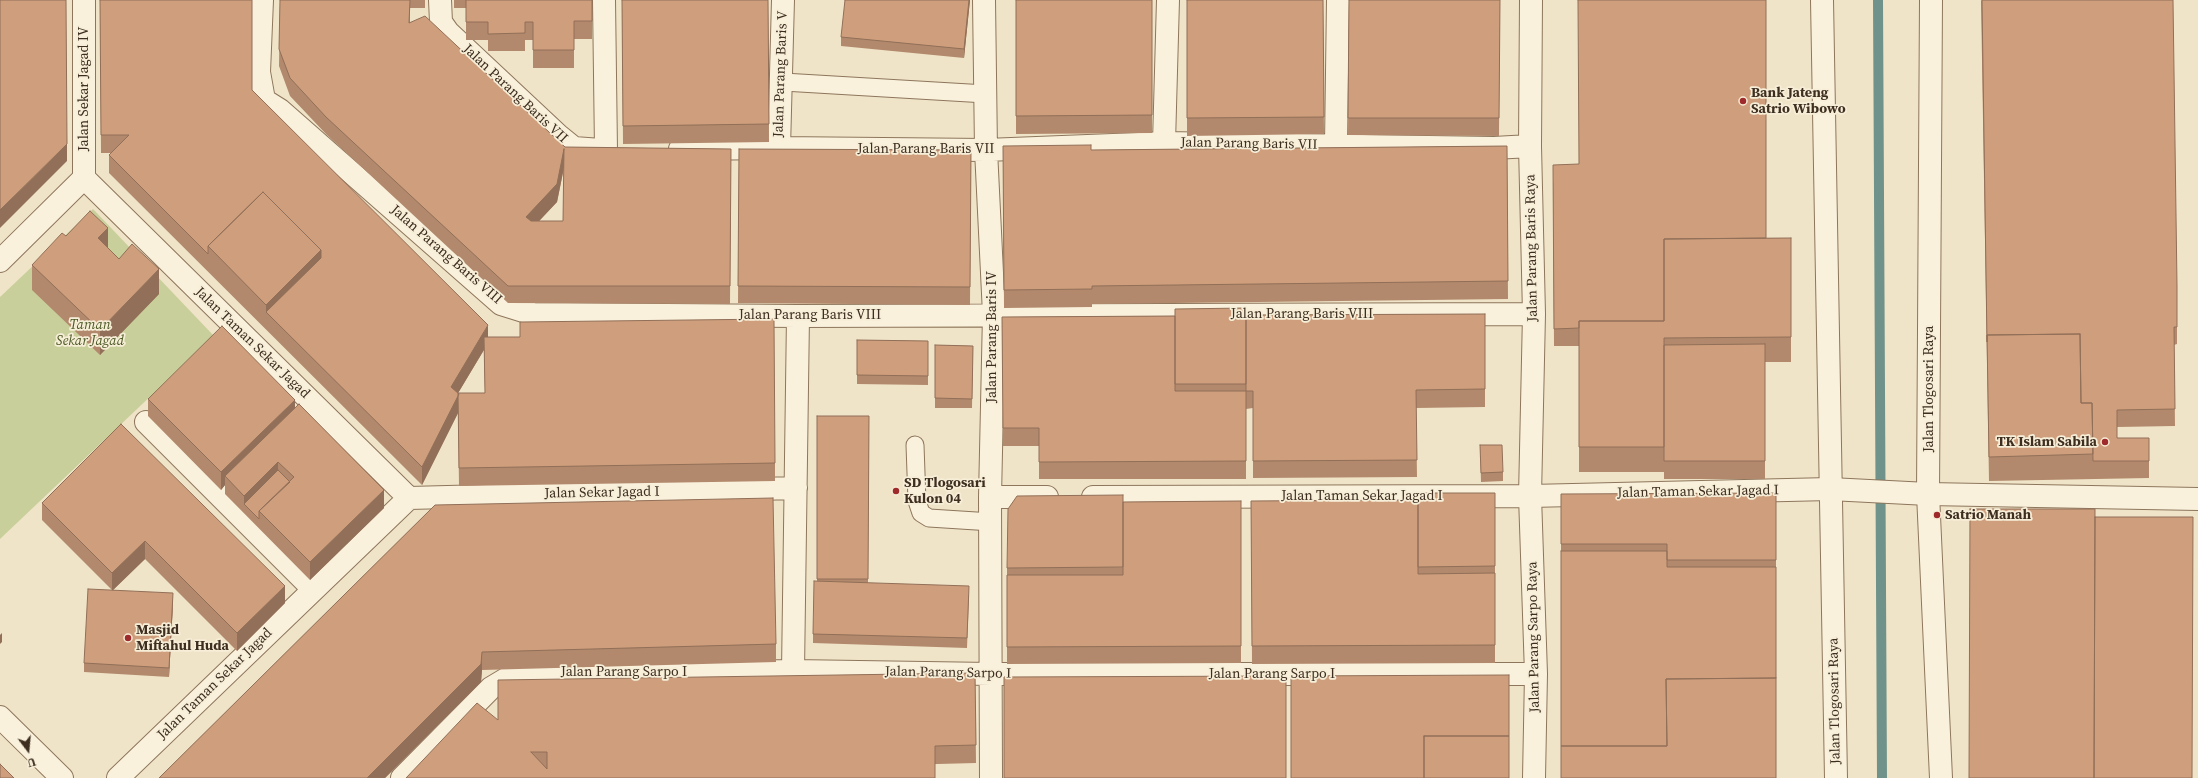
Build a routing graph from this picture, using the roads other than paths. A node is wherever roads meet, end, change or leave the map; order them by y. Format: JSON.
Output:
{"nodes":[{"id":1,"x":84,"y":0,"type":"edge"},
{"id":2,"x":262,"y":0,"type":"edge"},
{"id":3,"x":440,"y":0,"type":"edge"},
{"id":4,"x":604,"y":0,"type":"edge"},
{"id":5,"x":783,"y":0,"type":"edge"},
{"id":6,"x":984,"y":0,"type":"edge"},
{"id":7,"x":1168,"y":0,"type":"edge"},
{"id":8,"x":1338,"y":0,"type":"edge"},
{"id":9,"x":1531,"y":0,"type":"edge"},
{"id":10,"x":1822,"y":0,"type":"edge"},
{"id":11,"x":1931,"y":0,"type":"edge"},
{"id":12,"x":783,"y":82,"type":"junction"},
{"id":13,"x":986,"y":94,"type":"junction"},
{"id":14,"x":1164,"y":143,"type":"junction"},
{"id":15,"x":1336,"y":145,"type":"junction"},
{"id":16,"x":1530,"y":146,"type":"junction"},
{"id":17,"x":779,"y":148,"type":"junction"},
{"id":18,"x":606,"y":150,"type":"junction"},
{"id":19,"x":629,"y":150,"type":"edge"},
{"id":20,"x":661,"y":150,"type":"edge"},
{"id":21,"x":986,"y":150,"type":"junction"},
{"id":22,"x":84,"y":178,"type":"junction"},
{"id":23,"x":0,"y":261,"type":"edge"},
{"id":24,"x":994,"y":314,"type":"junction"},
{"id":25,"x":1534,"y":314,"type":"junction"},
{"id":26,"x":798,"y":316,"type":"junction"},
{"id":27,"x":146,"y":422,"type":"dead end"},
{"id":28,"x":915,"y":445,"type":"dead end"},
{"id":29,"x":796,"y":488,"type":"junction"},
{"id":30,"x":1837,"y":490,"type":"junction"},
{"id":31,"x":1919,"y":493,"type":"junction"},
{"id":32,"x":1530,"y":496,"type":"junction"},
{"id":33,"x":990,"y":497,"type":"junction"},
{"id":34,"x":409,"y":498,"type":"junction"},
{"id":35,"x":2198,"y":499,"type":"edge"},
{"id":36,"x":992,"y":522,"type":"junction"},
{"id":37,"x":313,"y":589,"type":"junction"},
{"id":38,"x":793,"y":671,"type":"junction"},
{"id":39,"x":991,"y":674,"type":"junction"},
{"id":40,"x":1536,"y":674,"type":"junction"},
{"id":41,"x":0,"y":717,"type":"edge"},
{"id":42,"x":62,"y":778,"type":"edge"},
{"id":43,"x":118,"y":778,"type":"edge"},
{"id":44,"x":402,"y":778,"type":"edge"},
{"id":45,"x":991,"y":778,"type":"edge"},
{"id":46,"x":1534,"y":778,"type":"edge"},
{"id":47,"x":1836,"y":778,"type":"edge"},
{"id":48,"x":1941,"y":778,"type":"edge"}],
"edges":[{"from":1,"to":22,"type":"street","name":"Jalan Sekar Jagad IV"},
{"from":2,"to":26,"type":"street","name":"Jalan Parang Baris VIII"},
{"from":3,"to":18,"type":"street","name":"Jalan Parang Baris VII"},
{"from":4,"to":18,"type":"street"},
{"from":5,"to":12,"type":"street","name":"Jalan Parang Baris V"},
{"from":6,"to":13,"type":"street","name":"Jalan Parang Baris IV"},
{"from":7,"to":14,"type":"street"},
{"from":8,"to":15,"type":"street"},
{"from":9,"to":16,"type":"street","name":"Jalan Parang Baris Raya"},
{"from":10,"to":30,"type":"street","name":"Jalan Tlogosari Raya"},
{"from":11,"to":31,"type":"street","name":"Jalan Tlogosari Raya"},
{"from":12,"to":13,"type":"lane"},
{"from":12,"to":17,"type":"street","name":"Jalan Parang Baris V"},
{"from":13,"to":21,"type":"street","name":"Jalan Parang Baris IV"},
{"from":14,"to":15,"type":"street","name":"Jalan Parang Baris VII"},
{"from":14,"to":21,"type":"street","name":"Jalan Parang Baris VII"},
{"from":15,"to":16,"type":"street","name":"Jalan Parang Baris VII"},
{"from":16,"to":25,"type":"street","name":"Jalan Parang Baris Raya"},
{"from":17,"to":20,"type":"street","name":"Jalan Parang Baris VII"},
{"from":17,"to":21,"type":"street","name":"Jalan Parang Baris VII"},
{"from":18,"to":19,"type":"street","name":"Jalan Parang Baris VII"},
{"from":21,"to":24,"type":"street","name":"Jalan Parang Baris IV"},
{"from":22,"to":23,"type":"street"},
{"from":22,"to":34,"type":"street","name":"Jalan Taman Sekar Jagad"},
{"from":24,"to":25,"type":"street","name":"Jalan Parang Baris VIII"},
{"from":24,"to":26,"type":"street","name":"Jalan Parang Baris VIII"},
{"from":24,"to":33,"type":"street","name":"Jalan Parang Baris IV"},
{"from":25,"to":32,"type":"street","name":"Jalan Parang Baris Raya"},
{"from":26,"to":29,"type":"street"},
{"from":27,"to":37,"type":"street"},
{"from":28,"to":36,"type":"lane"},
{"from":29,"to":34,"type":"street","name":"Jalan Sekar Jagad I"},
{"from":29,"to":38,"type":"street"},
{"from":30,"to":31,"type":"street","name":"Jalan Taman Sekar Jagad I"},
{"from":30,"to":32,"type":"street","name":"Jalan Taman Sekar Jagad I"},
{"from":30,"to":47,"type":"street","name":"Jalan Tlogosari Raya"},
{"from":31,"to":35,"type":"street","name":"Jalan Taman Sekar Jagad I"},
{"from":31,"to":48,"type":"street","name":"Jalan Tlogosari Raya"},
{"from":32,"to":33,"type":"street","name":"Jalan Taman Sekar Jagad I"},
{"from":32,"to":40,"type":"street","name":"Jalan Parang Sarpo Raya"},
{"from":33,"to":36,"type":"street","name":"Jalan Parang Baris IV"},
{"from":34,"to":37,"type":"street","name":"Jalan Taman Sekar Jagad"},
{"from":36,"to":39,"type":"street","name":"Jalan Parang Baris IV"},
{"from":37,"to":43,"type":"street","name":"Jalan Taman Sekar Jagad"},
{"from":38,"to":39,"type":"street","name":"Jalan Parang Sarpo I"},
{"from":38,"to":44,"type":"street","name":"Jalan Parang Sarpo I"},
{"from":39,"to":40,"type":"street","name":"Jalan Parang Sarpo I"},
{"from":39,"to":45,"type":"street","name":"Jalan Parang Baris IV"},
{"from":40,"to":46,"type":"street","name":"Jalan Parang Sarpo Raya"},
{"from":41,"to":42,"type":"street"}]}
